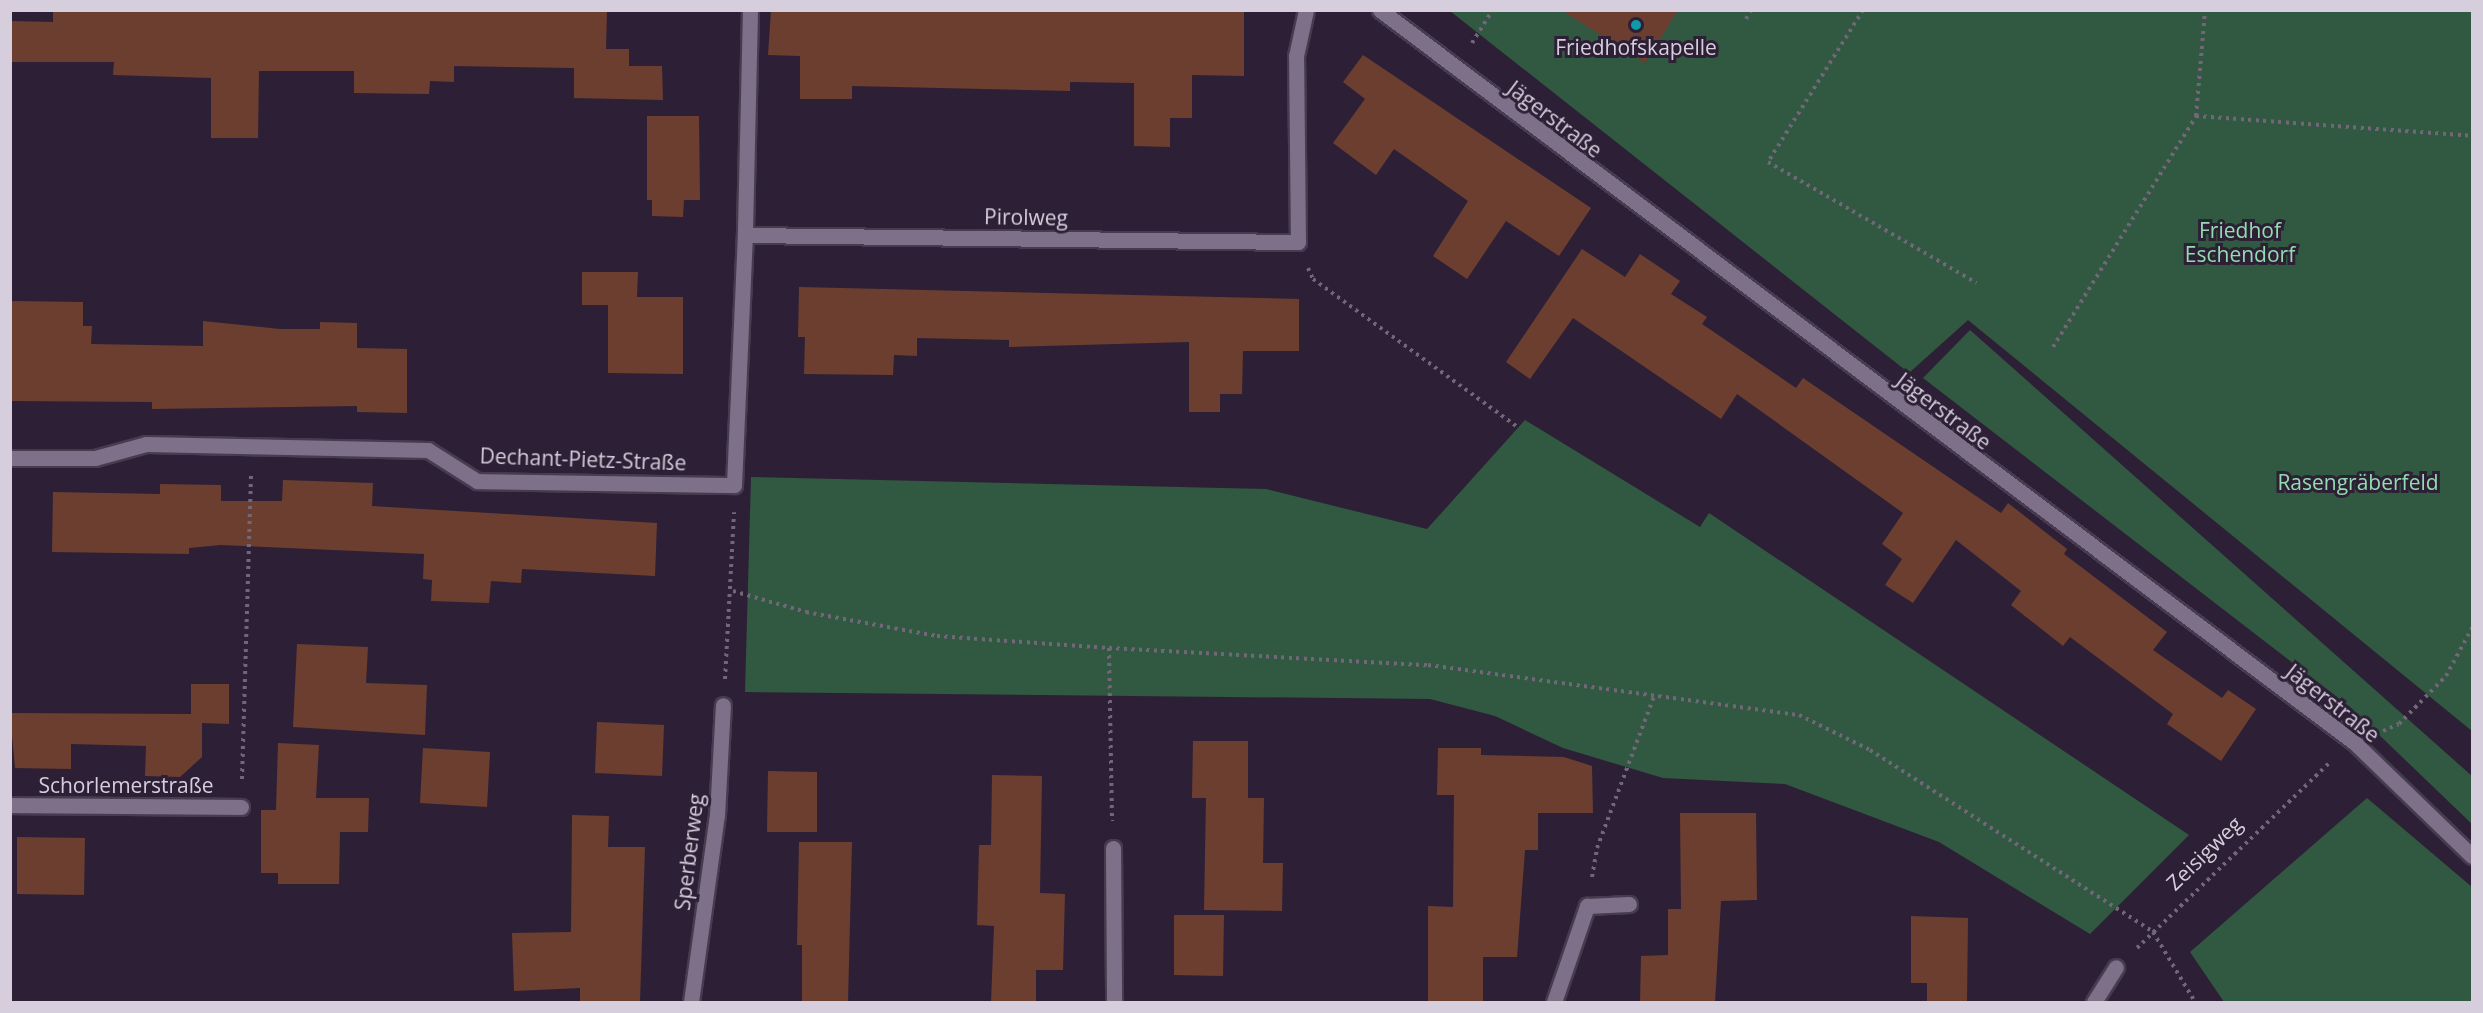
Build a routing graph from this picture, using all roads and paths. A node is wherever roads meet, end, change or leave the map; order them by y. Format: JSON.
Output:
{"nodes":[{"id":1,"x":750,"y":10,"type":"edge"},
{"id":2,"x":1306,"y":10,"type":"edge"},
{"id":3,"x":1380,"y":10,"type":"edge"},
{"id":4,"x":1493,"y":10,"type":"edge"},
{"id":5,"x":1750,"y":10,"type":"edge"},
{"id":6,"x":1863,"y":10,"type":"edge"},
{"id":7,"x":2205,"y":10,"type":"edge"},
{"id":8,"x":1746,"y":19,"type":"dead end"},
{"id":9,"x":1455,"y":70,"type":"junction"},
{"id":10,"x":2196,"y":116,"type":"junction"},
{"id":11,"x":2472,"y":136,"type":"edge"},
{"id":12,"x":746,"y":235,"type":"junction"},
{"id":13,"x":1298,"y":242,"type":"junction"},
{"id":14,"x":1977,"y":284,"type":"dead end"},
{"id":15,"x":2053,"y":347,"type":"dead end"},
{"id":16,"x":1519,"y":428,"type":"dead end"},
{"id":17,"x":252,"y":447,"type":"junction"},
{"id":18,"x":10,"y":458,"type":"edge"},
{"id":19,"x":734,"y":485,"type":"junction"},
{"id":20,"x":733,"y":591,"type":"junction"},
{"id":21,"x":2472,"y":628,"type":"edge"},
{"id":22,"x":1109,"y":648,"type":"junction"},
{"id":23,"x":1654,"y":696,"type":"junction"},
{"id":24,"x":723,"y":705,"type":"joint"},
{"id":25,"x":2356,"y":744,"type":"junction"},
{"id":26,"x":10,"y":805,"type":"edge"},
{"id":27,"x":241,"y":807,"type":"joint"},
{"id":28,"x":1113,"y":848,"type":"joint"},
{"id":29,"x":2472,"y":856,"type":"edge"},
{"id":30,"x":1629,"y":904,"type":"dead end"},
{"id":31,"x":1587,"y":906,"type":"junction"},
{"id":32,"x":2153,"y":932,"type":"junction"},
{"id":33,"x":2116,"y":967,"type":"joint"},
{"id":34,"x":691,"y":1002,"type":"edge"},
{"id":35,"x":1114,"y":1002,"type":"edge"},
{"id":36,"x":1554,"y":1002,"type":"edge"},
{"id":37,"x":2094,"y":1002,"type":"edge"},
{"id":38,"x":2195,"y":1002,"type":"edge"}],
"edges":[{"from":1,"to":12,"type":"street"},
{"from":2,"to":13,"type":"street"},
{"from":3,"to":9,"type":"street","name":"Jägerstraße"},
{"from":4,"to":9,"type":"path"},
{"from":5,"to":8,"type":"path"},
{"from":6,"to":14,"type":"path"},
{"from":7,"to":10,"type":"path"},
{"from":9,"to":25,"type":"street","name":"Jägerstraße"},
{"from":10,"to":11,"type":"path"},
{"from":10,"to":15,"type":"path"},
{"from":12,"to":13,"type":"street","name":"Pirolweg"},
{"from":12,"to":19,"type":"street"},
{"from":13,"to":16,"type":"path"},
{"from":17,"to":18,"type":"street","name":"Dechant-Pietz-Straße"},
{"from":17,"to":19,"type":"street","name":"Dechant-Pietz-Straße"},
{"from":17,"to":27,"type":"path"},
{"from":19,"to":20,"type":"path"},
{"from":20,"to":22,"type":"path"},
{"from":20,"to":24,"type":"path"},
{"from":21,"to":25,"type":"path","name":"Zeisigweg"},
{"from":22,"to":23,"type":"path"},
{"from":22,"to":28,"type":"path"},
{"from":23,"to":31,"type":"path"},
{"from":23,"to":32,"type":"path"},
{"from":24,"to":34,"type":"street","name":"Sperberweg"},
{"from":25,"to":29,"type":"street","name":"Jägerstraße"},
{"from":25,"to":32,"type":"path","name":"Zeisigweg"},
{"from":26,"to":27,"type":"street","name":"Schorlemerstraße"},
{"from":28,"to":35,"type":"street"},
{"from":30,"to":31,"type":"street"},
{"from":31,"to":36,"type":"street"},
{"from":32,"to":33,"type":"path","name":"Zeisigweg"},
{"from":32,"to":38,"type":"path"},
{"from":33,"to":37,"type":"street"}]}
